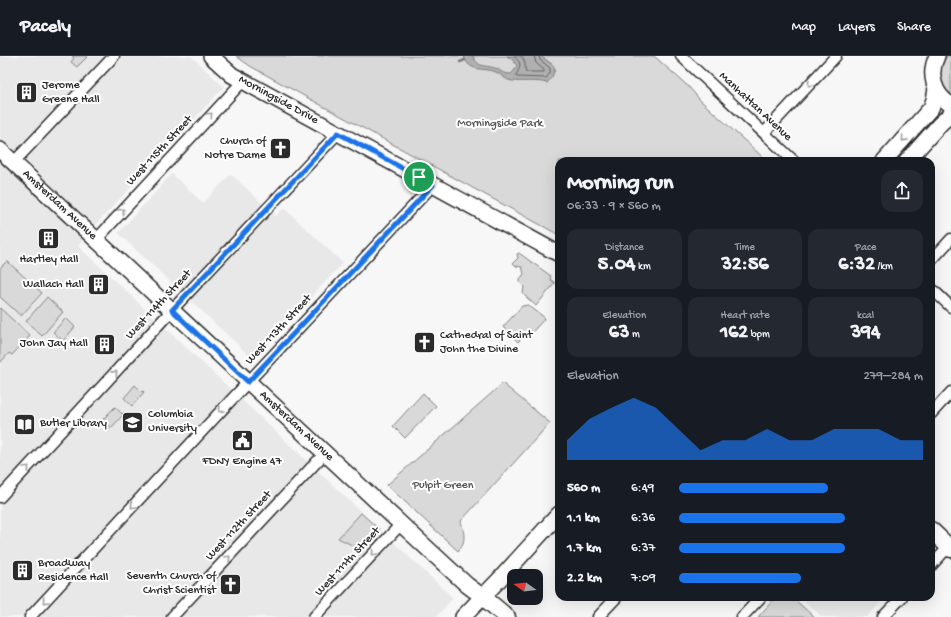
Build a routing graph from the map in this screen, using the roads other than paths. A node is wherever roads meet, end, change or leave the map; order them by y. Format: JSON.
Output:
{"nodes":[{"id":1,"x":114,"y":56,"type":"edge"},
{"id":2,"x":211,"y":56,"type":"edge"},
{"id":3,"x":836,"y":56,"type":"edge"},
{"id":4,"x":937,"y":56,"type":"edge"},
{"id":5,"x":688,"y":58,"type":"edge"},
{"id":6,"x":243,"y":81,"type":"junction"},
{"id":7,"x":936,"y":89,"type":"junction"},
{"id":8,"x":951,"y":105,"type":"edge"},
{"id":9,"x":951,"y":114,"type":"edge"},
{"id":10,"x":338,"y":133,"type":"junction"},
{"id":11,"x":764,"y":133,"type":"junction"},
{"id":12,"x":0,"y":150,"type":"edge"},
{"id":13,"x":790,"y":157,"type":"edge"},
{"id":14,"x":888,"y":157,"type":"edge"},
{"id":15,"x":911,"y":157,"type":"edge"},
{"id":16,"x":13,"y":163,"type":"junction"},
{"id":17,"x":433,"y":185,"type":"junction"},
{"id":18,"x":951,"y":239,"type":"edge"},
{"id":19,"x":96,"y":240,"type":"junction"},
{"id":20,"x":555,"y":252,"type":"edge"},
{"id":21,"x":935,"y":257,"type":"edge"},
{"id":22,"x":935,"y":292,"type":"edge"},
{"id":23,"x":951,"y":307,"type":"edge"},
{"id":24,"x":172,"y":310,"type":"junction"},
{"id":25,"x":248,"y":382,"type":"junction"},
{"id":26,"x":951,"y":392,"type":"edge"},
{"id":27,"x":935,"y":410,"type":"edge"},
{"id":28,"x":325,"y":453,"type":"junction"},
{"id":29,"x":0,"y":497,"type":"edge"},
{"id":30,"x":555,"y":518,"type":"edge"},
{"id":31,"x":401,"y":524,"type":"junction"},
{"id":32,"x":935,"y":533,"type":"edge"},
{"id":33,"x":950,"y":546,"type":"edge"},
{"id":34,"x":935,"y":562,"type":"edge"},
{"id":35,"x":483,"y":597,"type":"junction"},
{"id":36,"x":613,"y":601,"type":"edge"},
{"id":37,"x":757,"y":601,"type":"edge"},
{"id":38,"x":898,"y":601,"type":"edge"},
{"id":39,"x":30,"y":617,"type":"edge"},
{"id":40,"x":172,"y":617,"type":"edge"},
{"id":41,"x":314,"y":617,"type":"edge"},
{"id":42,"x":463,"y":617,"type":"edge"},
{"id":43,"x":507,"y":617,"type":"edge"},
{"id":44,"x":598,"y":617,"type":"edge"},
{"id":45,"x":742,"y":617,"type":"edge"},
{"id":46,"x":883,"y":617,"type":"edge"}],
"edges":[{"from":1,"to":16,"type":"street"},
{"from":2,"to":6,"type":"main road","name":"Morningside Drive"},
{"from":3,"to":11,"type":"street","one_way":true},
{"from":4,"to":7,"type":"main road"},
{"from":5,"to":11,"type":"street","name":"Manhattan Avenue"},
{"from":6,"to":10,"type":"main road","name":"Morningside Drive"},
{"from":19,"to":6,"type":"street","name":"West 115th Street","one_way":true},
{"from":7,"to":8,"type":"main road"},
{"from":7,"to":14,"type":"main road","one_way":true},
{"from":9,"to":15,"type":"main road"},
{"from":10,"to":17,"type":"main road","name":"Morningside Drive"},
{"from":10,"to":24,"type":"street","name":"West 114th Street"},
{"from":11,"to":13,"type":"street","name":"Manhattan Avenue"},
{"from":12,"to":16,"type":"main road","name":"Amsterdam Avenue"},
{"from":16,"to":19,"type":"main road","name":"Amsterdam Avenue"},
{"from":17,"to":20,"type":"main road","name":"Morningside Drive"},
{"from":17,"to":25,"type":"street","name":"West 113th Street"},
{"from":18,"to":21,"type":"street"},
{"from":19,"to":24,"type":"main road","name":"Amsterdam Avenue"},
{"from":22,"to":23,"type":"street"},
{"from":24,"to":25,"type":"main road","name":"Amsterdam Avenue"},
{"from":29,"to":24,"type":"street","name":"West 114th Street","one_way":true},
{"from":25,"to":28,"type":"main road","name":"Amsterdam Avenue"},
{"from":25,"to":39,"type":"street","name":"West 113th Street","one_way":true},
{"from":26,"to":27,"type":"street"},
{"from":28,"to":31,"type":"main road","name":"Amsterdam Avenue"},
{"from":40,"to":28,"type":"street","name":"West 112th Street","one_way":true},
{"from":30,"to":35,"type":"main road"},
{"from":31,"to":35,"type":"main road","name":"Amsterdam Avenue"},
{"from":31,"to":41,"type":"street","name":"West 111th Street","one_way":true},
{"from":32,"to":33,"type":"main road"},
{"from":33,"to":34,"type":"street"},
{"from":35,"to":42,"type":"main road"},
{"from":35,"to":43,"type":"main road","name":"Amsterdam Avenue"},
{"from":36,"to":44,"type":"street"},
{"from":37,"to":45,"type":"street"},
{"from":38,"to":46,"type":"street"}]}
